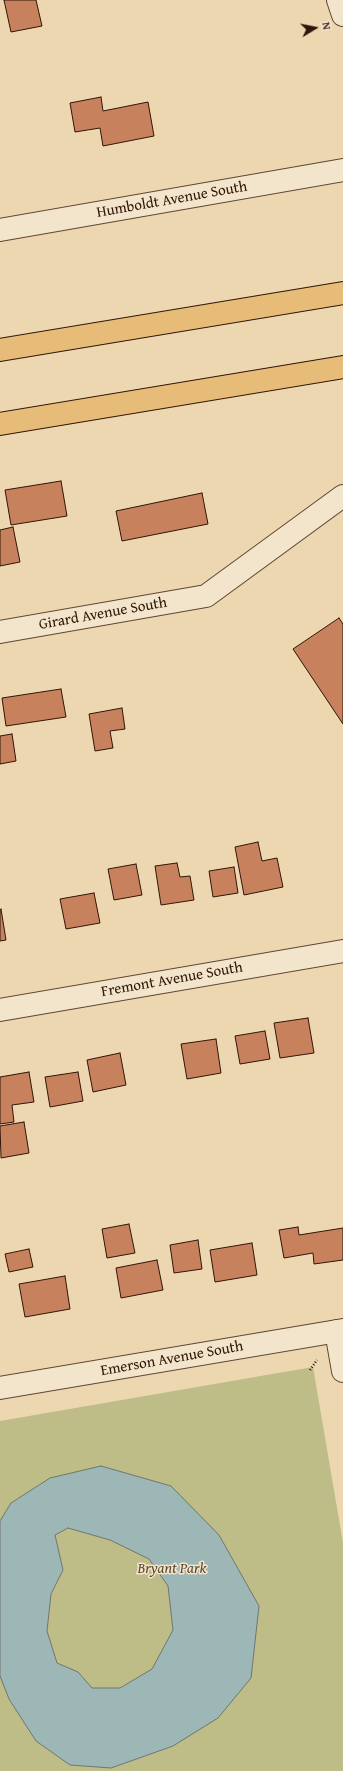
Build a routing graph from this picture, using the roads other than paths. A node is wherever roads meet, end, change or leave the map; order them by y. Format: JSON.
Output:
{"nodes":[{"id":1,"x":338,"y":0,"type":"edge"},
{"id":2,"x":343,"y":15,"type":"edge"},
{"id":3,"x":343,"y":170,"type":"edge"},
{"id":4,"x":0,"y":230,"type":"edge"},
{"id":5,"x":343,"y":293,"type":"edge"},
{"id":6,"x":0,"y":350,"type":"edge"},
{"id":7,"x":343,"y":367,"type":"edge"},
{"id":8,"x":0,"y":424,"type":"edge"},
{"id":9,"x":343,"y":496,"type":"edge"},
{"id":10,"x":0,"y":632,"type":"edge"},
{"id":11,"x":343,"y":951,"type":"edge"},
{"id":12,"x":0,"y":1010,"type":"edge"},
{"id":13,"x":339,"y":1330,"type":"edge"},
{"id":14,"x":343,"y":1371,"type":"edge"},
{"id":15,"x":0,"y":1388,"type":"edge"}],
"edges":[{"from":1,"to":2,"type":"street"},
{"from":3,"to":4,"type":"street","name":"Humboldt Avenue South"},
{"from":5,"to":6,"type":"highway"},
{"from":7,"to":8,"type":"highway"},
{"from":9,"to":10,"type":"street","name":"Girard Avenue South"},
{"from":11,"to":12,"type":"street","name":"Fremont Avenue South"},
{"from":13,"to":14,"type":"street"},
{"from":13,"to":15,"type":"street","name":"Emerson Avenue South"}]}
